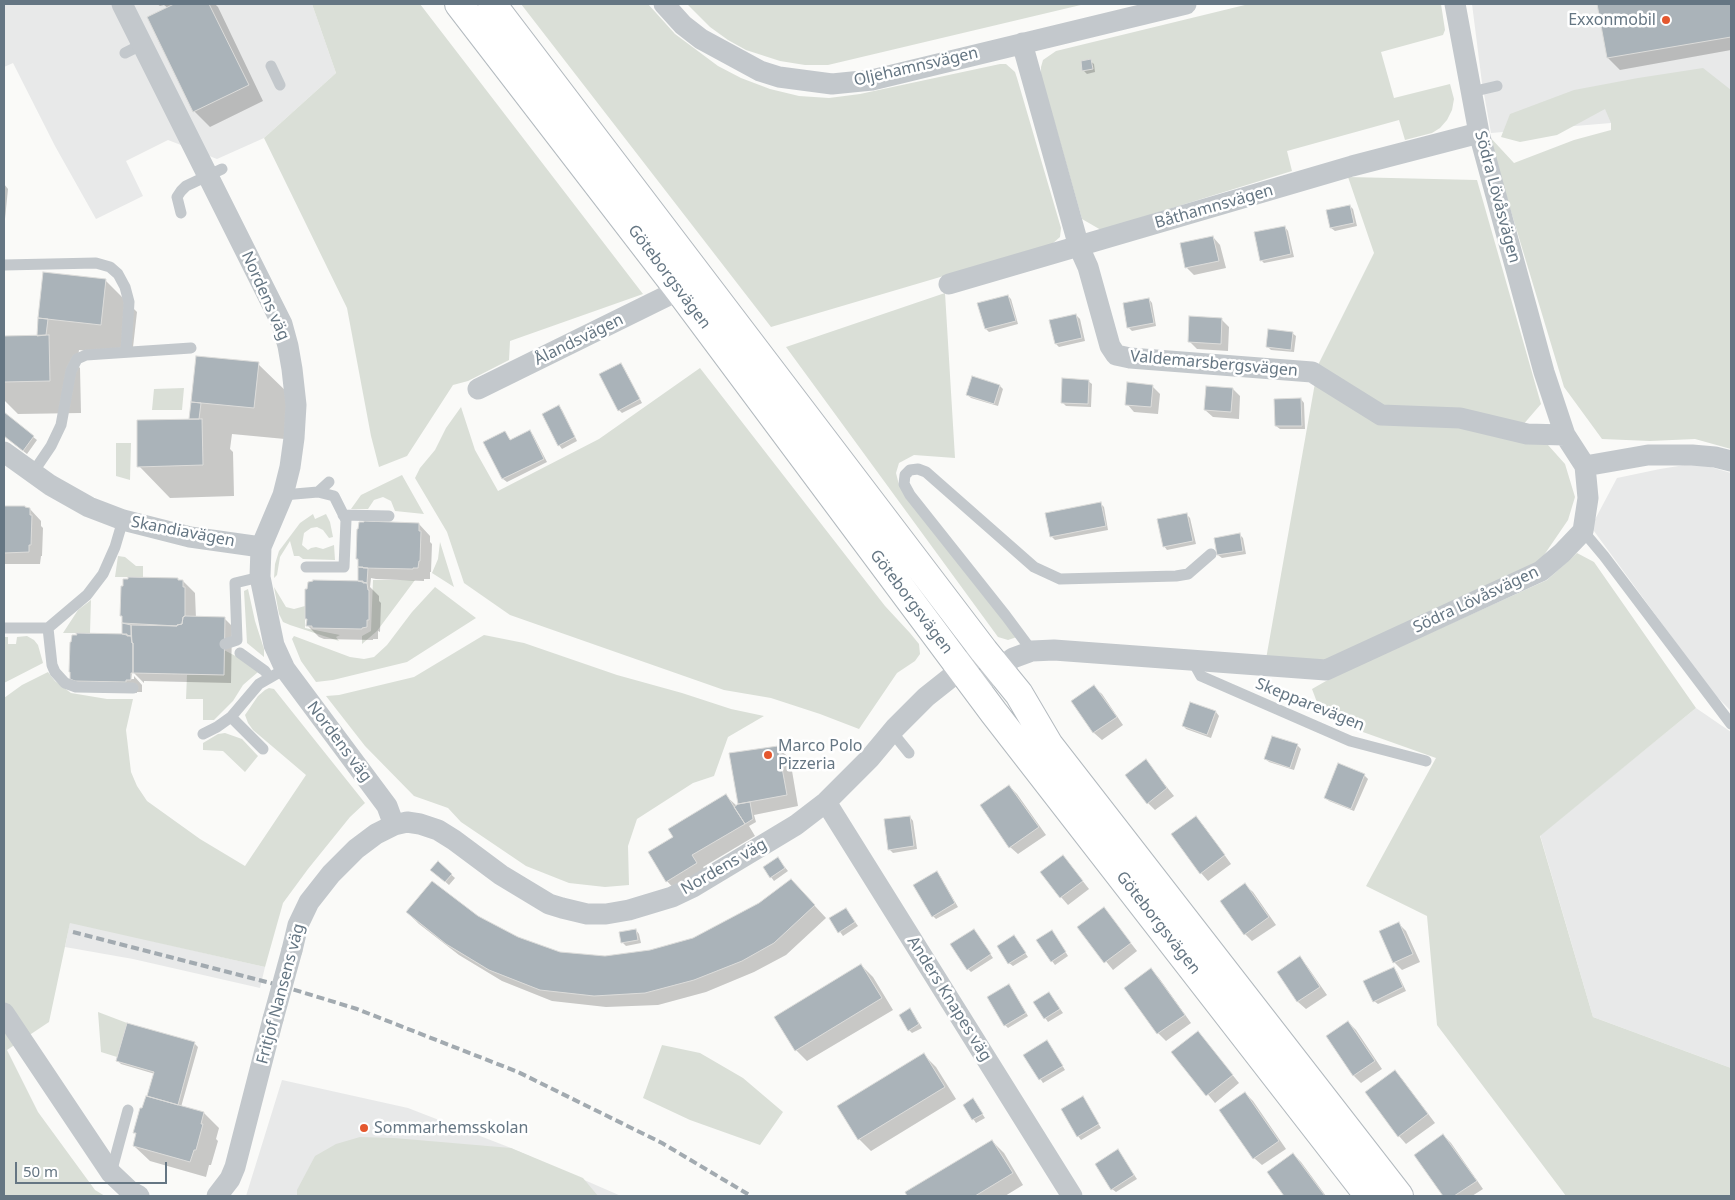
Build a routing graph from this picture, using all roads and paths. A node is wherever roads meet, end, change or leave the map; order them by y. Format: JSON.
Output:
{"nodes":[{"id":1,"x":122,"y":4,"type":"edge"},
{"id":2,"x":458,"y":4,"type":"edge"},
{"id":3,"x":492,"y":4,"type":"edge"},
{"id":4,"x":664,"y":4,"type":"edge"},
{"id":5,"x":1186,"y":4,"type":"edge"},
{"id":6,"x":1455,"y":4,"type":"edge"},
{"id":7,"x":1022,"y":43,"type":"junction"},
{"id":8,"x":271,"y":66,"type":"dead end"},
{"id":9,"x":280,"y":85,"type":"dead end"},
{"id":10,"x":1497,"y":86,"type":"dead end"},
{"id":11,"x":1471,"y":92,"type":"junction"},
{"id":12,"x":1479,"y":133,"type":"junction"},
{"id":13,"x":215,"y":172,"type":"junction"},
{"id":14,"x":181,"y":213,"type":"dead end"},
{"id":15,"x":1080,"y":247,"type":"junction"},
{"id":16,"x":4,"y":265,"type":"edge"},
{"id":17,"x":949,"y":284,"type":"dead end"},
{"id":18,"x":679,"y":290,"type":"junction"},
{"id":19,"x":191,"y":348,"type":"dead end"},
{"id":20,"x":126,"y":351,"type":"junction"},
{"id":21,"x":478,"y":389,"type":"dead end"},
{"id":22,"x":1565,"y":435,"type":"junction"},
{"id":23,"x":4,"y":452,"type":"edge"},
{"id":24,"x":1731,"y":461,"type":"edge"},
{"id":25,"x":1585,"y":466,"type":"junction"},
{"id":26,"x":32,"y":474,"type":"junction"},
{"id":27,"x":329,"y":482,"type":"dead end"},
{"id":28,"x":318,"y":492,"type":"junction"},
{"id":29,"x":283,"y":495,"type":"junction"},
{"id":30,"x":343,"y":515,"type":"junction"},
{"id":31,"x":389,"y":516,"type":"dead end"},
{"id":32,"x":123,"y":520,"type":"junction"},
{"id":33,"x":1583,"y":531,"type":"junction"},
{"id":34,"x":261,"y":547,"type":"junction"},
{"id":35,"x":1211,"y":554,"type":"dead end"},
{"id":36,"x":306,"y":567,"type":"dead end"},
{"id":37,"x":260,"y":577,"type":"junction"},
{"id":38,"x":4,"y":628,"type":"edge"},
{"id":39,"x":48,"y":628,"type":"junction"},
{"id":40,"x":224,"y":644,"type":"dead end"},
{"id":41,"x":1032,"y":651,"type":"junction"},
{"id":42,"x":240,"y":653,"type":"dead end"},
{"id":43,"x":992,"y":660,"type":"junction"},
{"id":44,"x":1197,"y":660,"type":"junction"},
{"id":45,"x":277,"y":673,"type":"junction"},
{"id":46,"x":968,"y":678,"type":"junction"},
{"id":47,"x":133,"y":688,"type":"dead end"},
{"id":48,"x":230,"y":716,"type":"junction"},
{"id":49,"x":1731,"y":724,"type":"edge"},
{"id":50,"x":892,"y":732,"type":"junction"},
{"id":51,"x":203,"y":734,"type":"dead end"},
{"id":52,"x":263,"y":749,"type":"dead end"},
{"id":53,"x":909,"y":753,"type":"dead end"},
{"id":54,"x":1426,"y":761,"type":"dead end"},
{"id":55,"x":826,"y":802,"type":"junction"},
{"id":56,"x":394,"y":824,"type":"junction"},
{"id":57,"x":4,"y":1013,"type":"edge"},
{"id":58,"x":128,"y":1110,"type":"dead end"},
{"id":59,"x":111,"y":1172,"type":"junction"},
{"id":60,"x":139,"y":1196,"type":"edge"},
{"id":61,"x":217,"y":1196,"type":"edge"},
{"id":62,"x":1072,"y":1196,"type":"edge"},
{"id":63,"x":1369,"y":1196,"type":"edge"},
{"id":64,"x":1399,"y":1196,"type":"edge"}],
"edges":[{"from":1,"to":13,"type":"street","name":"Nordens väg"},
{"from":2,"to":18,"type":"main road","name":"Göteborgsvägen"},
{"from":3,"to":43,"type":"main road","name":"Göteborgsvägen"},
{"from":4,"to":7,"type":"street","name":"Oljehamnsvägen"},
{"from":5,"to":7,"type":"street","name":"Oljehamnsvägen"},
{"from":6,"to":11,"type":"street","name":"Södra Lövåsvägen"},
{"from":7,"to":15,"type":"street","name":"Valdemarsbergsvägen"},
{"from":8,"to":9,"type":"lane"},
{"from":10,"to":11,"type":"lane"},
{"from":11,"to":12,"type":"street","name":"Södra Lövåsvägen"},
{"from":12,"to":15,"type":"street","name":"Båthamnsvägen"},
{"from":12,"to":22,"type":"street","name":"Södra Lövåsvägen"},
{"from":13,"to":14,"type":"lane"},
{"from":13,"to":29,"type":"street","name":"Nordens väg"},
{"from":15,"to":17,"type":"street","name":"Båthamnsvägen"},
{"from":15,"to":22,"type":"street","name":"Valdemarsbergsvägen"},
{"from":16,"to":20,"type":"lane"},
{"from":18,"to":21,"type":"street","name":"Ålandsvägen"},
{"from":18,"to":46,"type":"main road","name":"Göteborgsvägen"},
{"from":19,"to":20,"type":"lane"},
{"from":20,"to":26,"type":"lane"},
{"from":22,"to":25,"type":"street","name":"Södra Lövåsvägen"},
{"from":23,"to":26,"type":"street","name":"Skandiavägen"},
{"from":24,"to":25,"type":"street"},
{"from":25,"to":33,"type":"street","name":"Södra Lövåsvägen"},
{"from":26,"to":32,"type":"street","name":"Skandiavägen"},
{"from":27,"to":28,"type":"lane"},
{"from":28,"to":29,"type":"lane"},
{"from":28,"to":30,"type":"lane"},
{"from":29,"to":34,"type":"street","name":"Nordens väg"},
{"from":30,"to":31,"type":"lane"},
{"from":30,"to":36,"type":"lane"},
{"from":32,"to":34,"type":"street","name":"Skandiavägen"},
{"from":32,"to":39,"type":"lane"},
{"from":33,"to":44,"type":"street","name":"Södra Lövåsvägen"},
{"from":33,"to":49,"type":"lane"},
{"from":34,"to":37,"type":"street","name":"Nordens väg"},
{"from":35,"to":41,"type":"lane"},
{"from":37,"to":40,"type":"lane"},
{"from":37,"to":45,"type":"street","name":"Nordens väg"},
{"from":38,"to":39,"type":"lane"},
{"from":39,"to":47,"type":"lane"},
{"from":41,"to":43,"type":"street","name":"Södra Lövåsvägen"},
{"from":41,"to":44,"type":"street","name":"Södra Lövåsvägen"},
{"from":42,"to":45,"type":"lane"},
{"from":43,"to":46,"type":"street","name":"Nordens väg"},
{"from":43,"to":64,"type":"main road","name":"Göteborgsvägen"},
{"from":44,"to":54,"type":"lane","name":"Skepparevägen"},
{"from":45,"to":48,"type":"lane"},
{"from":45,"to":56,"type":"street","name":"Nordens väg"},
{"from":46,"to":50,"type":"street","name":"Nordens väg"},
{"from":46,"to":63,"type":"main road","name":"Göteborgsvägen"},
{"from":48,"to":51,"type":"lane"},
{"from":48,"to":52,"type":"lane"},
{"from":50,"to":53,"type":"lane"},
{"from":50,"to":55,"type":"street","name":"Nordens väg"},
{"from":55,"to":56,"type":"street","name":"Nordens väg"},
{"from":55,"to":62,"type":"street","name":"Anders Knapes väg"},
{"from":56,"to":61,"type":"street","name":"Fritjof Nansens väg","bridge":true},
{"from":57,"to":59,"type":"street"},
{"from":58,"to":59,"type":"lane"},
{"from":59,"to":60,"type":"street"}]}
